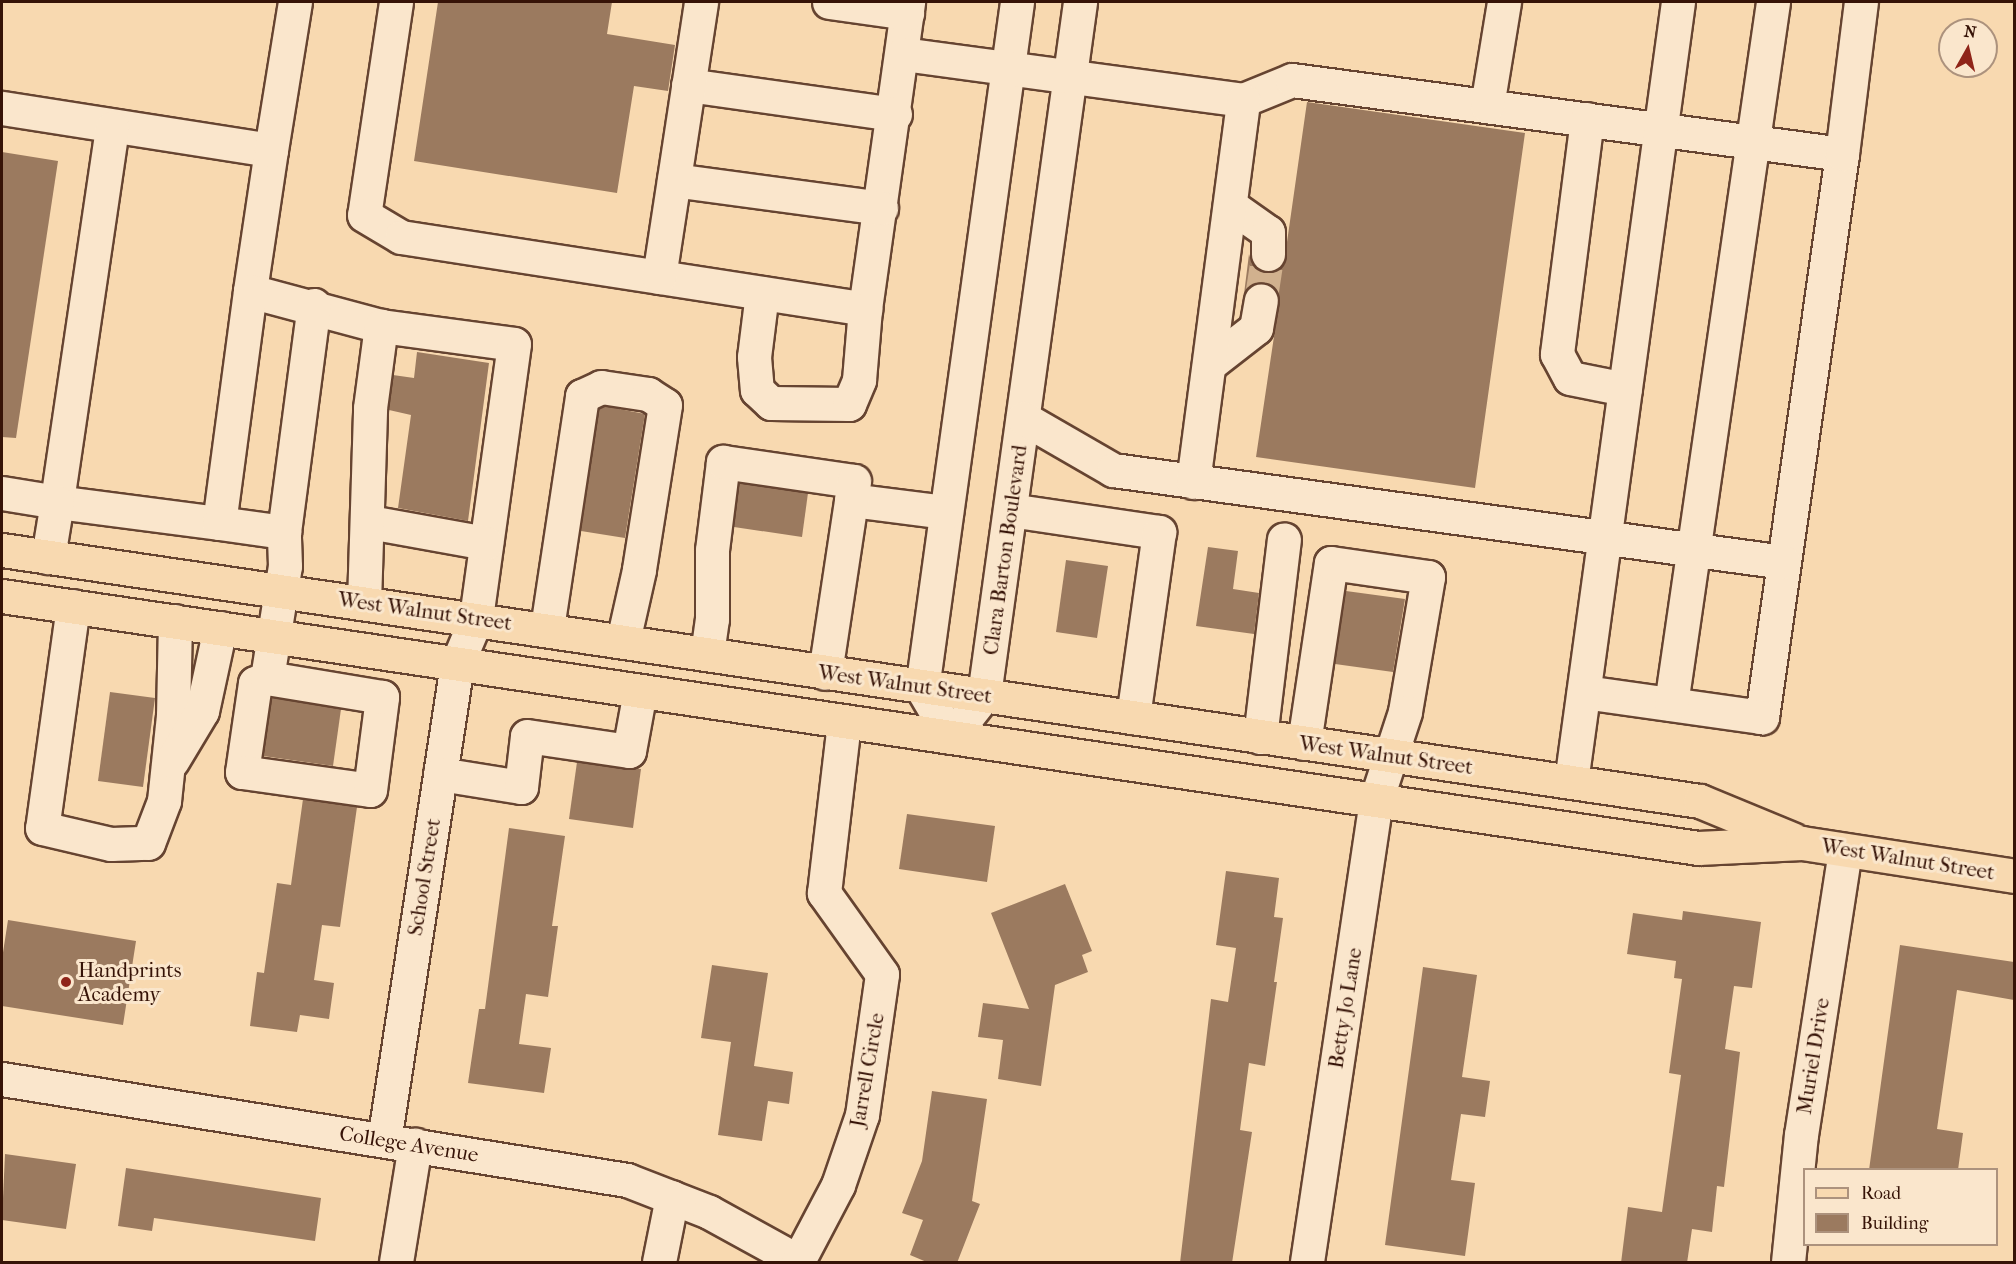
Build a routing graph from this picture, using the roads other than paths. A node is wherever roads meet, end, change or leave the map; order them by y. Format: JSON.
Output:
{"nodes":[{"id":1,"x":294,"y":2,"type":"edge"},
{"id":2,"x":396,"y":2,"type":"edge"},
{"id":3,"x":701,"y":2,"type":"edge"},
{"id":4,"x":829,"y":2,"type":"edge"},
{"id":5,"x":1017,"y":2,"type":"edge"},
{"id":6,"x":1080,"y":2,"type":"edge"},
{"id":7,"x":1504,"y":2,"type":"edge"},
{"id":8,"x":1678,"y":2,"type":"edge"},
{"id":9,"x":1773,"y":2,"type":"edge"},
{"id":10,"x":1861,"y":2,"type":"edge"},
{"id":11,"x":908,"y":7,"type":"edge"},
{"id":12,"x":903,"y":54,"type":"junction"},
{"id":13,"x":1007,"y":68,"type":"junction"},
{"id":14,"x":1070,"y":77,"type":"junction"},
{"id":15,"x":688,"y":85,"type":"junction"},
{"id":16,"x":1243,"y":100,"type":"junction"},
{"id":17,"x":1487,"y":106,"type":"junction"},
{"id":18,"x":2,"y":108,"type":"edge"},
{"id":19,"x":895,"y":114,"type":"junction"},
{"id":20,"x":1587,"y":119,"type":"junction"},
{"id":21,"x":112,"y":128,"type":"junction"},
{"id":22,"x":1661,"y":129,"type":"junction"},
{"id":23,"x":1751,"y":142,"type":"junction"},
{"id":24,"x":271,"y":150,"type":"junction"},
{"id":25,"x":1842,"y":154,"type":"junction"},
{"id":26,"x":674,"y":180,"type":"junction"},
{"id":27,"x":1231,"y":206,"type":"junction"},
{"id":28,"x":881,"y":208,"type":"junction"},
{"id":29,"x":1268,"y":254,"type":"tunnel mouth"},
{"id":30,"x":659,"y":277,"type":"junction"},
{"id":31,"x":250,"y":291,"type":"junction"},
{"id":32,"x":762,"y":293,"type":"junction"},
{"id":33,"x":1261,"y":300,"type":"tunnel mouth"},
{"id":34,"x":314,"y":305,"type":"junction"},
{"id":35,"x":866,"y":309,"type":"junction"},
{"id":36,"x":381,"y":326,"type":"junction"},
{"id":37,"x":1211,"y":363,"type":"junction"},
{"id":38,"x":1625,"y":389,"type":"junction"},
{"id":39,"x":1023,"y":418,"type":"junction"},
{"id":40,"x":1193,"y":482,"type":"junction"},
{"id":41,"x":2,"y":493,"type":"edge"},
{"id":42,"x":851,"y":500,"type":"junction"},
{"id":43,"x":57,"y":502,"type":"junction"},
{"id":44,"x":1010,"y":510,"type":"junction"},
{"id":45,"x":946,"y":512,"type":"junction"},
{"id":46,"x":369,"y":522,"type":"junction"},
{"id":47,"x":219,"y":523,"type":"junction"},
{"id":48,"x":284,"y":532,"type":"junction"},
{"id":49,"x":1284,"y":539,"type":"dead end"},
{"id":50,"x":1605,"y":539,"type":"junction"},
{"id":51,"x":486,"y":543,"type":"junction"},
{"id":52,"x":2,"y":550,"type":"edge"},
{"id":53,"x":1694,"y":551,"type":"junction"},
{"id":54,"x":48,"y":557,"type":"junction"},
{"id":55,"x":1784,"y":562,"type":"junction"},
{"id":56,"x":282,"y":589,"type":"junction"},
{"id":57,"x":2,"y":596,"type":"edge"},
{"id":58,"x":364,"y":603,"type":"junction"},
{"id":59,"x":72,"y":606,"type":"junction"},
{"id":60,"x":476,"y":619,"type":"junction"},
{"id":61,"x":175,"y":621,"type":"junction"},
{"id":62,"x":220,"y":628,"type":"junction"},
{"id":63,"x":547,"y":628,"type":"junction"},
{"id":64,"x":274,"y":635,"type":"junction"},
{"id":65,"x":623,"y":641,"type":"junction"},
{"id":66,"x":707,"y":654,"type":"junction"},
{"id":67,"x":457,"y":664,"type":"junction"},
{"id":68,"x":825,"y":673,"type":"junction"},
{"id":69,"x":267,"y":678,"type":"junction"},
{"id":70,"x":922,"y":688,"type":"junction"},
{"id":71,"x":640,"y":692,"type":"junction"},
{"id":72,"x":1584,"y":692,"type":"junction"},
{"id":73,"x":984,"y":695,"type":"junction"},
{"id":74,"x":1671,"y":704,"type":"junction"},
{"id":75,"x":1133,"y":717,"type":"junction"},
{"id":76,"x":844,"y":722,"type":"junction"},
{"id":77,"x":951,"y":737,"type":"junction"},
{"id":78,"x":1260,"y":737,"type":"junction"},
{"id":79,"x":1304,"y":743,"type":"junction"},
{"id":80,"x":1393,"y":756,"type":"junction"},
{"id":81,"x":167,"y":770,"type":"junction"},
{"id":82,"x":440,"y":774,"type":"junction"},
{"id":83,"x":1572,"y":782,"type":"junction"},
{"id":84,"x":1376,"y":800,"type":"junction"},
{"id":85,"x":1802,"y":843,"type":"junction"},
{"id":86,"x":1845,"y":850,"type":"junction"},
{"id":87,"x":2014,"y":876,"type":"edge"},
{"id":88,"x":2,"y":1079,"type":"edge"},
{"id":89,"x":400,"y":1142,"type":"junction"},
{"id":90,"x":672,"y":1197,"type":"junction"},
{"id":91,"x":799,"y":1262,"type":"edge"},
{"id":92,"x":396,"y":1263,"type":"edge"},
{"id":93,"x":659,"y":1263,"type":"edge"},
{"id":94,"x":1307,"y":1263,"type":"edge"},
{"id":95,"x":1788,"y":1263,"type":"edge"}],
"edges":[{"from":1,"to":24,"type":"street"},
{"from":2,"to":30,"type":"street"},
{"from":3,"to":15,"type":"street"},
{"from":4,"to":11,"type":"street"},
{"from":5,"to":13,"type":"street"},
{"from":6,"to":14,"type":"street","name":"Clara Barton Boulevard"},
{"from":7,"to":17,"type":"street"},
{"from":8,"to":22,"type":"street"},
{"from":9,"to":23,"type":"street"},
{"from":10,"to":25,"type":"street"},
{"from":11,"to":12,"type":"street"},
{"from":12,"to":13,"type":"street"},
{"from":12,"to":19,"type":"street"},
{"from":13,"to":14,"type":"street"},
{"from":13,"to":45,"type":"street"},
{"from":14,"to":16,"type":"street"},
{"from":14,"to":39,"type":"street","name":"Clara Barton Boulevard"},
{"from":15,"to":19,"type":"street"},
{"from":15,"to":26,"type":"street"},
{"from":16,"to":17,"type":"street"},
{"from":16,"to":27,"type":"street"},
{"from":17,"to":20,"type":"street"},
{"from":18,"to":21,"type":"street"},
{"from":19,"to":28,"type":"street"},
{"from":20,"to":22,"type":"street"},
{"from":20,"to":38,"type":"street"},
{"from":21,"to":24,"type":"street"},
{"from":21,"to":43,"type":"street"},
{"from":22,"to":23,"type":"street"},
{"from":22,"to":38,"type":"street"},
{"from":23,"to":25,"type":"street"},
{"from":23,"to":53,"type":"street"},
{"from":24,"to":31,"type":"street"},
{"from":25,"to":55,"type":"street"},
{"from":26,"to":28,"type":"street"},
{"from":26,"to":30,"type":"street"},
{"from":27,"to":29,"type":"street"},
{"from":27,"to":37,"type":"street"},
{"from":28,"to":35,"type":"street"},
{"from":30,"to":32,"type":"street"},
{"from":31,"to":34,"type":"street"},
{"from":31,"to":47,"type":"street"},
{"from":32,"to":35,"type":"street"},
{"from":32,"to":35,"type":"street"},
{"from":33,"to":37,"type":"street"},
{"from":34,"to":36,"type":"street"},
{"from":34,"to":48,"type":"street"},
{"from":36,"to":46,"type":"street"},
{"from":36,"to":51,"type":"street","name":"School Street"},
{"from":37,"to":40,"type":"street"},
{"from":38,"to":50,"type":"street"},
{"from":39,"to":40,"type":"street"},
{"from":39,"to":44,"type":"street","name":"Clara Barton Boulevard"},
{"from":40,"to":50,"type":"street"},
{"from":41,"to":43,"type":"street"},
{"from":42,"to":45,"type":"street"},
{"from":42,"to":66,"type":"street"},
{"from":42,"to":68,"type":"street"},
{"from":43,"to":47,"type":"street"},
{"from":43,"to":54,"type":"street"},
{"from":44,"to":73,"type":"street","name":"Clara Barton Boulevard"},
{"from":44,"to":75,"type":"street"},
{"from":45,"to":70,"type":"street"},
{"from":46,"to":51,"type":"street"},
{"from":46,"to":58,"type":"street"},
{"from":47,"to":48,"type":"street"},
{"from":48,"to":56,"type":"street"},
{"from":49,"to":78,"type":"street"},
{"from":50,"to":53,"type":"street"},
{"from":50,"to":72,"type":"street"},
{"from":51,"to":60,"type":"street","name":"School Street"},
{"from":52,"to":54,"type":"main road","name":"West Walnut Street"},
{"from":53,"to":55,"type":"street"},
{"from":53,"to":74,"type":"street"},
{"from":54,"to":56,"type":"main road","name":"West Walnut Street"},
{"from":55,"to":74,"type":"street"},
{"from":56,"to":58,"type":"main road","name":"West Walnut Street"},
{"from":56,"to":64,"type":"street"},
{"from":57,"to":59,"type":"main road","name":"West Walnut Street"},
{"from":58,"to":60,"type":"main road","name":"West Walnut Street"},
{"from":59,"to":61,"type":"main road","name":"West Walnut Street"},
{"from":59,"to":81,"type":"street"},
{"from":60,"to":63,"type":"main road","name":"West Walnut Street"},
{"from":60,"to":67,"type":"street","name":"School Street"},
{"from":61,"to":62,"type":"main road","name":"West Walnut Street"},
{"from":61,"to":81,"type":"street"},
{"from":62,"to":64,"type":"main road","name":"West Walnut Street"},
{"from":62,"to":81,"type":"street"},
{"from":63,"to":65,"type":"main road","name":"West Walnut Street"},
{"from":63,"to":65,"type":"street"},
{"from":64,"to":67,"type":"main road","name":"West Walnut Street"},
{"from":64,"to":69,"type":"street"},
{"from":65,"to":66,"type":"main road","name":"West Walnut Street"},
{"from":66,"to":68,"type":"main road","name":"West Walnut Street"},
{"from":67,"to":71,"type":"main road","name":"West Walnut Street"},
{"from":67,"to":82,"type":"street","name":"School Street"},
{"from":68,"to":70,"type":"main road","name":"West Walnut Street"},
{"from":69,"to":69,"type":"street"},
{"from":70,"to":73,"type":"main road","name":"West Walnut Street"},
{"from":70,"to":77,"type":"street"},
{"from":71,"to":76,"type":"main road","name":"West Walnut Street"},
{"from":71,"to":82,"type":"street"},
{"from":72,"to":74,"type":"street"},
{"from":72,"to":83,"type":"street"},
{"from":73,"to":75,"type":"main road","name":"West Walnut Street"},
{"from":73,"to":77,"type":"street"},
{"from":75,"to":78,"type":"main road","name":"West Walnut Street"},
{"from":76,"to":77,"type":"main road","name":"West Walnut Street"},
{"from":76,"to":91,"type":"street","name":"Jarrell Circle"},
{"from":77,"to":84,"type":"main road","name":"West Walnut Street"},
{"from":78,"to":79,"type":"main road","name":"West Walnut Street"},
{"from":79,"to":80,"type":"main road","name":"West Walnut Street"},
{"from":79,"to":80,"type":"street","name":"Betty Jo Lane"},
{"from":80,"to":83,"type":"main road","name":"West Walnut Street"},
{"from":80,"to":84,"type":"street","name":"Betty Jo Lane"},
{"from":82,"to":89,"type":"street","name":"School Street"},
{"from":83,"to":85,"type":"main road","name":"West Walnut Street"},
{"from":84,"to":85,"type":"main road","name":"West Walnut Street"},
{"from":84,"to":94,"type":"street","name":"Betty Jo Lane"},
{"from":85,"to":86,"type":"main road","name":"West Walnut Street"},
{"from":86,"to":87,"type":"main road","name":"West Walnut Street"},
{"from":86,"to":95,"type":"street","name":"Muriel Drive"},
{"from":88,"to":89,"type":"street","name":"College Avenue"},
{"from":89,"to":90,"type":"street","name":"College Avenue"},
{"from":89,"to":92,"type":"street","name":"School Street"},
{"from":90,"to":91,"type":"street","name":"College Avenue"},
{"from":90,"to":93,"type":"street"}]}
